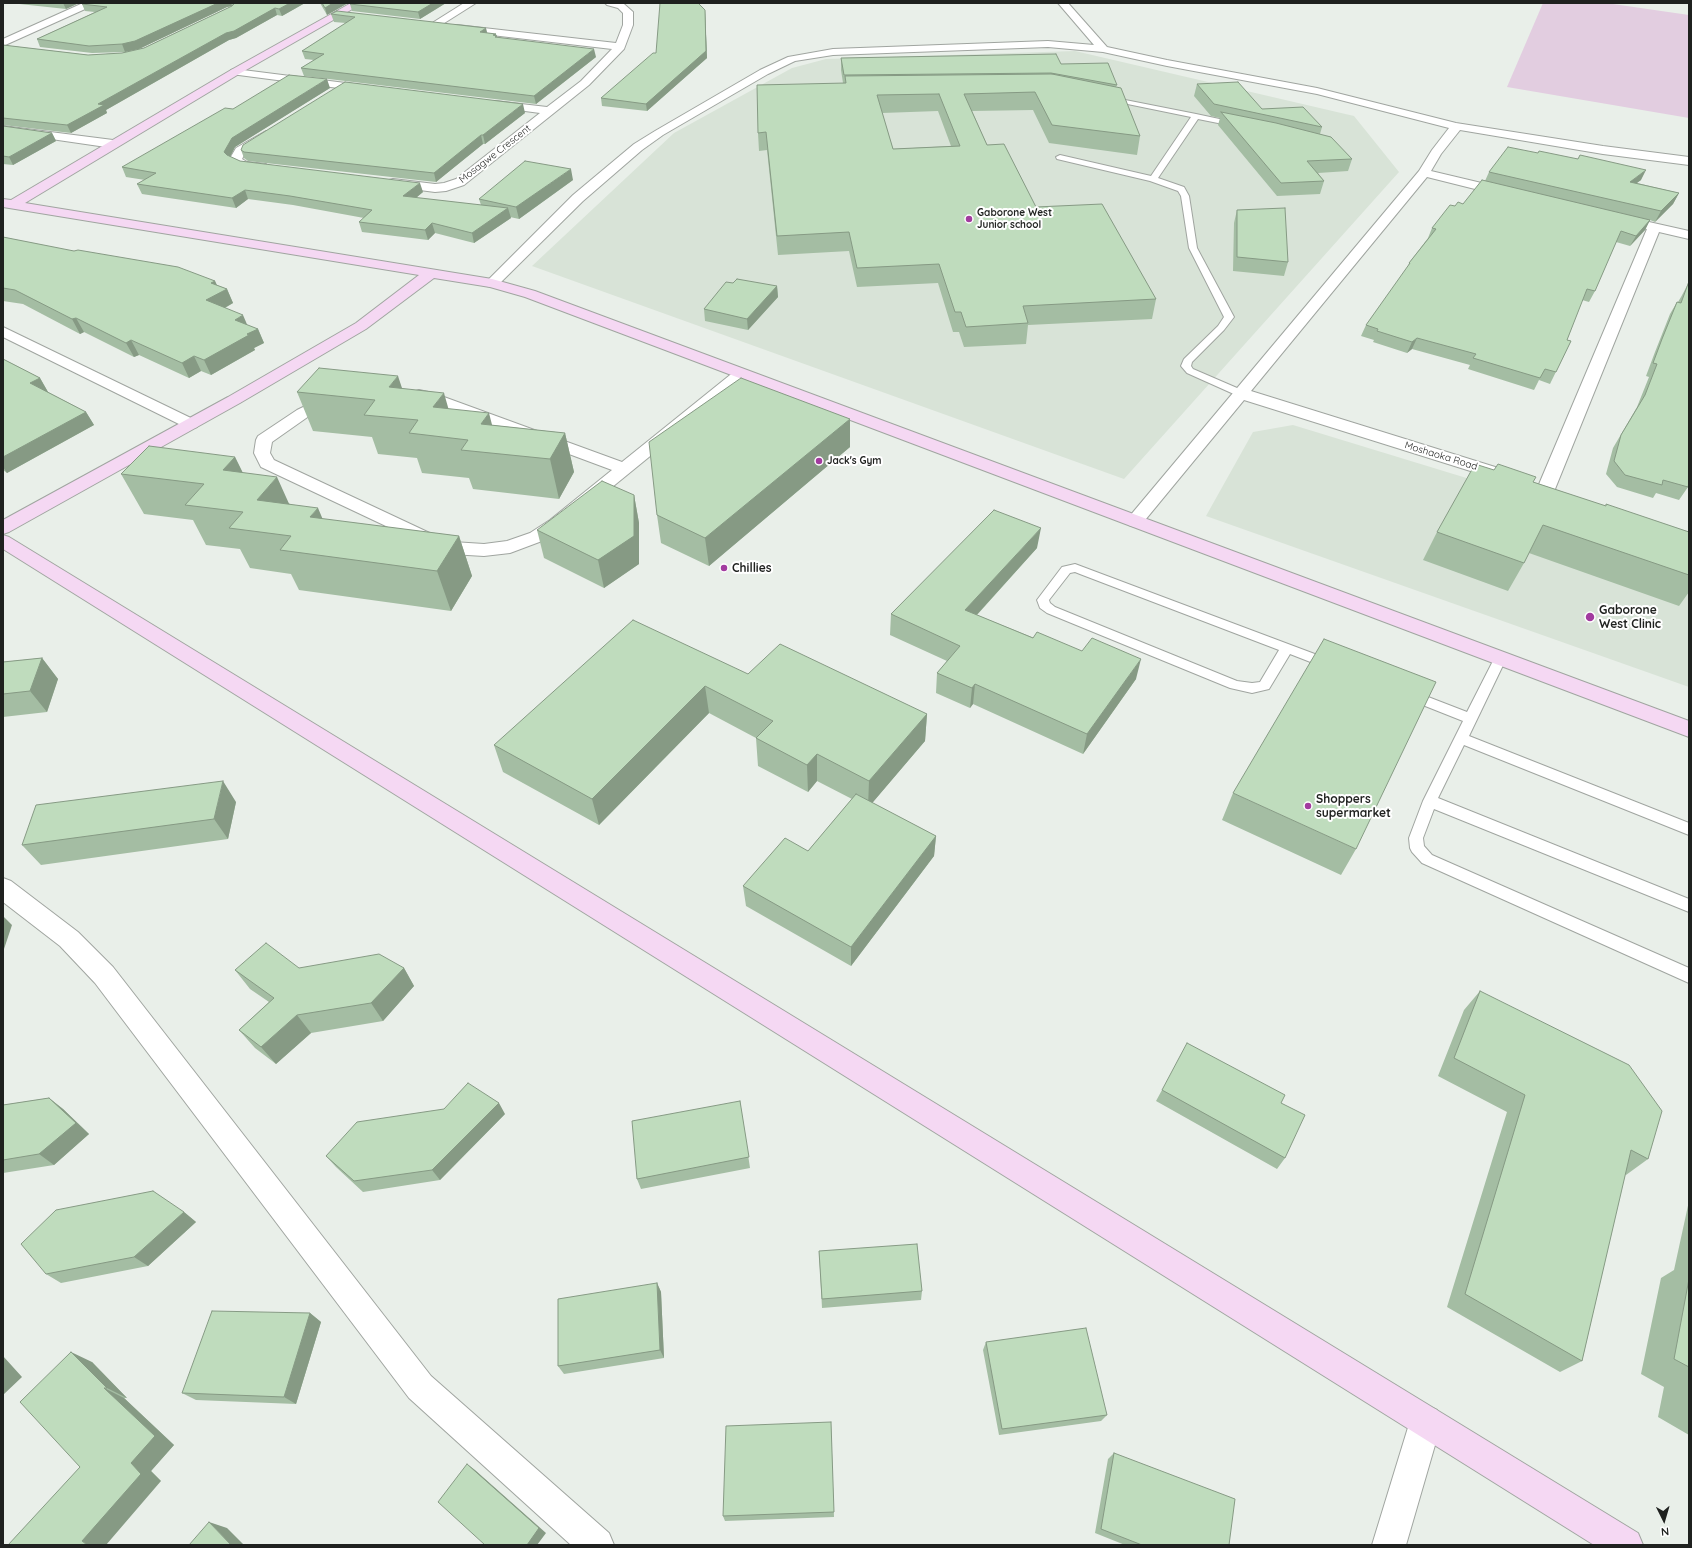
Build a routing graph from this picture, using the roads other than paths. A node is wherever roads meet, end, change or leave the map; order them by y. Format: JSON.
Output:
{"nodes":[{"id":1,"x":91,"y":3,"type":"edge"},
{"id":2,"x":358,"y":3,"type":"edge"},
{"id":3,"x":471,"y":3,"type":"edge"},
{"id":4,"x":610,"y":3,"type":"edge"},
{"id":5,"x":1063,"y":3,"type":"edge"},
{"id":6,"x":339,"y":14,"type":"junction"},
{"id":7,"x":355,"y":16,"type":"edge"},
{"id":8,"x":3,"y":45,"type":"edge"},
{"id":9,"x":620,"y":47,"type":"junction"},
{"id":10,"x":18,"y":48,"type":"edge"},
{"id":11,"x":1103,"y":49,"type":"junction"},
{"id":12,"x":235,"y":72,"type":"junction"},
{"id":13,"x":344,"y":86,"type":"junction"},
{"id":14,"x":382,"y":91,"type":"edge"},
{"id":15,"x":331,"y":94,"type":"edge"},
{"id":16,"x":1104,"y":98,"type":"edge"},
{"id":17,"x":482,"y":103,"type":"edge"},
{"id":18,"x":551,"y":111,"type":"junction"},
{"id":19,"x":1196,"y":116,"type":"junction"},
{"id":20,"x":1456,"y":126,"type":"junction"},
{"id":21,"x":279,"y":127,"type":"edge"},
{"id":22,"x":1250,"y":127,"type":"edge"},
{"id":23,"x":3,"y":130,"type":"edge"},
{"id":24,"x":113,"y":144,"type":"junction"},
{"id":25,"x":1689,"y":154,"type":"edge"},
{"id":26,"x":1660,"y":156,"type":"junction"},
{"id":27,"x":1060,"y":157,"type":"dead end"},
{"id":28,"x":1689,"y":161,"type":"edge"},
{"id":29,"x":276,"y":169,"type":"edge"},
{"id":30,"x":1424,"y":173,"type":"junction"},
{"id":31,"x":1153,"y":179,"type":"junction"},
{"id":32,"x":378,"y":182,"type":"edge"},
{"id":33,"x":1516,"y":195,"type":"edge"},
{"id":34,"x":8,"y":204,"type":"edge"},
{"id":35,"x":1631,"y":222,"type":"edge"},
{"id":36,"x":1654,"y":228,"type":"junction"},
{"id":37,"x":1689,"y":235,"type":"edge"},
{"id":38,"x":430,"y":273,"type":"junction"},
{"id":39,"x":492,"y":283,"type":"junction"},
{"id":40,"x":3,"y":331,"type":"edge"},
{"id":41,"x":741,"y":374,"type":"junction"},
{"id":42,"x":402,"y":392,"type":"edge"},
{"id":43,"x":1240,"y":393,"type":"junction"},
{"id":44,"x":348,"y":394,"type":"edge"},
{"id":45,"x":191,"y":424,"type":"junction"},
{"id":46,"x":623,"y":468,"type":"junction"},
{"id":47,"x":1135,"y":521,"type":"junction"},
{"id":48,"x":3,"y":528,"type":"edge"},
{"id":49,"x":3,"y":541,"type":"edge"},
{"id":50,"x":1287,"y":648,"type":"junction"},
{"id":51,"x":1500,"y":659,"type":"junction"},
{"id":52,"x":1346,"y":670,"type":"edge"},
{"id":53,"x":1397,"y":690,"type":"edge"},
{"id":54,"x":1470,"y":718,"type":"junction"},
{"id":55,"x":1689,"y":729,"type":"edge"},
{"id":56,"x":1461,"y":738,"type":"junction"},
{"id":57,"x":1430,"y":800,"type":"junction"},
{"id":58,"x":1689,"y":829,"type":"edge"},
{"id":59,"x":3,"y":888,"type":"edge"},
{"id":60,"x":1689,"y":906,"type":"edge"},
{"id":61,"x":1689,"y":976,"type":"edge"},
{"id":62,"x":1426,"y":1421,"type":"junction"},
{"id":63,"x":597,"y":1545,"type":"edge"},
{"id":64,"x":1389,"y":1545,"type":"edge"},
{"id":65,"x":1626,"y":1545,"type":"edge"}],
"edges":[{"from":1,"to":8,"type":"street"},
{"from":2,"to":6,"type":"street"},
{"from":3,"to":9,"type":"street"},
{"from":4,"to":9,"type":"street"},
{"from":5,"to":11,"type":"street"},
{"from":6,"to":7,"type":"street"},
{"from":6,"to":12,"type":"street"},
{"from":8,"to":10,"type":"street"},
{"from":9,"to":18,"type":"street","name":"Mosagwe Crescent"},
{"from":11,"to":20,"type":"street"},
{"from":11,"to":39,"type":"street"},
{"from":12,"to":13,"type":"street"},
{"from":12,"to":24,"type":"street"},
{"from":13,"to":14,"type":"street"},
{"from":13,"to":15,"type":"street"},
{"from":16,"to":19,"type":"lane"},
{"from":17,"to":18,"type":"street"},
{"from":18,"to":32,"type":"street","name":"Mosagwe Crescent"},
{"from":19,"to":22,"type":"lane"},
{"from":19,"to":31,"type":"lane"},
{"from":20,"to":26,"type":"street"},
{"from":20,"to":30,"type":"street"},
{"from":21,"to":29,"type":"street"},
{"from":23,"to":24,"type":"street"},
{"from":24,"to":34,"type":"street"},
{"from":25,"to":26,"type":"street"},
{"from":26,"to":28,"type":"street"},
{"from":27,"to":31,"type":"lane"},
{"from":30,"to":33,"type":"street"},
{"from":30,"to":43,"type":"street"},
{"from":31,"to":43,"type":"lane"},
{"from":34,"to":38,"type":"street"},
{"from":35,"to":36,"type":"street"},
{"from":36,"to":37,"type":"street"},
{"from":36,"to":43,"type":"street","name":"Moshaoka Road"},
{"from":38,"to":39,"type":"street"},
{"from":38,"to":45,"type":"street"},
{"from":39,"to":41,"type":"street"},
{"from":40,"to":45,"type":"street"},
{"from":41,"to":46,"type":"street"},
{"from":41,"to":47,"type":"street"},
{"from":42,"to":46,"type":"street"},
{"from":43,"to":47,"type":"street"},
{"from":44,"to":46,"type":"street"},
{"from":45,"to":48,"type":"street"},
{"from":47,"to":51,"type":"street"},
{"from":49,"to":62,"type":"street"},
{"from":50,"to":50,"type":"lane"},
{"from":50,"to":52,"type":"lane"},
{"from":51,"to":54,"type":"lane"},
{"from":51,"to":55,"type":"street"},
{"from":53,"to":54,"type":"lane"},
{"from":54,"to":56,"type":"lane"},
{"from":56,"to":57,"type":"lane"},
{"from":56,"to":58,"type":"lane"},
{"from":57,"to":60,"type":"lane"},
{"from":57,"to":61,"type":"lane"},
{"from":59,"to":63,"type":"street"},
{"from":62,"to":64,"type":"street"},
{"from":62,"to":65,"type":"street"}]}
